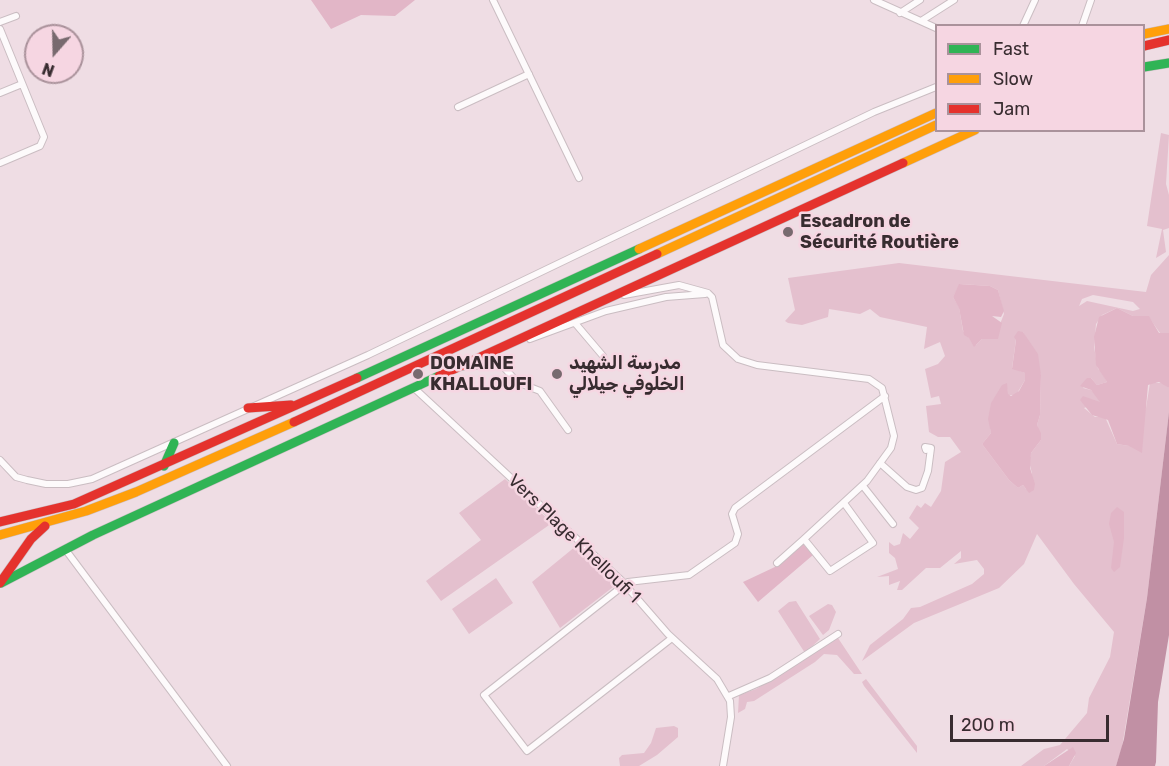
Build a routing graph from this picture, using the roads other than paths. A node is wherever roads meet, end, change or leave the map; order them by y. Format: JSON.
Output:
{"nodes":[{"id":1,"x":493,"y":0,"type":"edge"},
{"id":2,"x":874,"y":0,"type":"edge"},
{"id":3,"x":920,"y":0,"type":"edge"},
{"id":4,"x":954,"y":0,"type":"edge"},
{"id":5,"x":1035,"y":0,"type":"edge"},
{"id":6,"x":1091,"y":0,"type":"edge"},
{"id":7,"x":900,"y":13,"type":"junction"},
{"id":8,"x":16,"y":16,"type":"dead end"},
{"id":9,"x":921,"y":21,"type":"junction"},
{"id":10,"x":0,"y":22,"type":"edge"},
{"id":11,"x":1024,"y":24,"type":"edge"},
{"id":12,"x":1083,"y":24,"type":"edge"},
{"id":13,"x":935,"y":28,"type":"edge"},
{"id":14,"x":0,"y":29,"type":"edge"},
{"id":15,"x":1169,"y":29,"type":"edge"},
{"id":16,"x":1145,"y":34,"type":"edge"},
{"id":17,"x":1169,"y":40,"type":"edge"},
{"id":18,"x":1145,"y":46,"type":"edge"},
{"id":19,"x":1169,"y":63,"type":"edge"},
{"id":20,"x":1145,"y":67,"type":"edge"},
{"id":21,"x":529,"y":74,"type":"junction"},
{"id":22,"x":22,"y":84,"type":"junction"},
{"id":23,"x":935,"y":87,"type":"edge"},
{"id":24,"x":0,"y":93,"type":"edge"},
{"id":25,"x":458,"y":107,"type":"dead end"},
{"id":26,"x":935,"y":113,"type":"edge"},
{"id":27,"x":935,"y":125,"type":"edge"},
{"id":28,"x":971,"y":132,"type":"edge"},
{"id":29,"x":0,"y":163,"type":"edge"},
{"id":30,"x":579,"y":178,"type":"dead end"},
{"id":31,"x":648,"y":290,"type":"junction"},
{"id":32,"x":708,"y":293,"type":"junction"},
{"id":33,"x":607,"y":298,"type":"junction"},
{"id":34,"x":637,"y":303,"type":"junction"},
{"id":35,"x":575,"y":323,"type":"junction"},
{"id":36,"x":495,"y":351,"type":"junction"},
{"id":37,"x":600,"y":366,"type":"dead end"},
{"id":38,"x":457,"y":368,"type":"junction"},
{"id":39,"x":413,"y":387,"type":"junction"},
{"id":40,"x":885,"y":396,"type":"junction"},
{"id":41,"x":303,"y":404,"type":"junction"},
{"id":42,"x":248,"y":408,"type":"junction"},
{"id":43,"x":568,"y":430,"type":"dead end"},
{"id":44,"x":174,"y":443,"type":"junction"},
{"id":45,"x":926,"y":450,"type":"dead end"},
{"id":46,"x":0,"y":460,"type":"edge"},
{"id":47,"x":880,"y":463,"type":"junction"},
{"id":48,"x":164,"y":466,"type":"junction"},
{"id":49,"x":862,"y":486,"type":"junction"},
{"id":50,"x":844,"y":503,"type":"junction"},
{"id":51,"x":0,"y":522,"type":"edge"},
{"id":52,"x":50,"y":522,"type":"junction"},
{"id":53,"x":893,"y":525,"type":"dead end"},
{"id":54,"x":4,"y":534,"type":"edge"},
{"id":55,"x":804,"y":539,"type":"junction"},
{"id":56,"x":65,"y":549,"type":"junction"},
{"id":57,"x":19,"y":555,"type":"junction"},
{"id":58,"x":777,"y":563,"type":"dead end"},
{"id":59,"x":0,"y":583,"type":"edge"},
{"id":60,"x":625,"y":584,"type":"junction"},
{"id":61,"x":838,"y":634,"type":"dead end"},
{"id":62,"x":672,"y":638,"type":"junction"},
{"id":63,"x":729,"y":696,"type":"junction"},
{"id":64,"x":228,"y":766,"type":"edge"},
{"id":65,"x":723,"y":766,"type":"edge"}],
"edges":[{"from":1,"to":21,"type":"street"},
{"from":2,"to":7,"type":"street"},
{"from":3,"to":7,"type":"street"},
{"from":4,"to":9,"type":"street"},
{"from":5,"to":11,"type":"street"},
{"from":6,"to":12,"type":"street"},
{"from":7,"to":9,"type":"street"},
{"from":8,"to":10,"type":"street"},
{"from":9,"to":13,"type":"street"},
{"from":14,"to":22,"type":"street"},
{"from":15,"to":16,"type":"main road"},
{"from":17,"to":18,"type":"main road"},
{"from":19,"to":20,"type":"main road"},
{"from":21,"to":25,"type":"street"},
{"from":21,"to":30,"type":"street"},
{"from":22,"to":24,"type":"street"},
{"from":22,"to":29,"type":"street"},
{"from":23,"to":42,"type":"street"},
{"from":26,"to":41,"type":"main road"},
{"from":27,"to":52,"type":"main road"},
{"from":28,"to":33,"type":"main road"},
{"from":31,"to":32,"type":"street"},
{"from":31,"to":33,"type":"street"},
{"from":31,"to":34,"type":"street"},
{"from":32,"to":34,"type":"street"},
{"from":32,"to":40,"type":"street"},
{"from":33,"to":36,"type":"main road"},
{"from":34,"to":35,"type":"street"},
{"from":35,"to":36,"type":"street"},
{"from":35,"to":37,"type":"street"},
{"from":36,"to":38,"type":"main road"},
{"from":38,"to":39,"type":"main road"},
{"from":38,"to":43,"type":"street"},
{"from":39,"to":56,"type":"main road"},
{"from":39,"to":60,"type":"street","name":"Vers Plage Khelloufi 1"},
{"from":40,"to":47,"type":"street"},
{"from":40,"to":60,"type":"street"},
{"from":41,"to":42,"type":"main road"},
{"from":41,"to":48,"type":"main road"},
{"from":42,"to":44,"type":"street"},
{"from":44,"to":46,"type":"street"},
{"from":44,"to":48,"type":"main road"},
{"from":45,"to":47,"type":"street"},
{"from":47,"to":49,"type":"street"},
{"from":48,"to":51,"type":"main road"},
{"from":49,"to":50,"type":"street"},
{"from":49,"to":53,"type":"street"},
{"from":50,"to":55,"type":"street"},
{"from":50,"to":55,"type":"street"},
{"from":52,"to":54,"type":"main road"},
{"from":52,"to":57,"type":"main road"},
{"from":54,"to":57,"type":"main road"},
{"from":55,"to":58,"type":"street"},
{"from":56,"to":59,"type":"main road"},
{"from":56,"to":64,"type":"street"},
{"from":57,"to":59,"type":"main road"},
{"from":60,"to":62,"type":"street","name":"Vers Plage Khelloufi 1"},
{"from":60,"to":62,"type":"street"},
{"from":61,"to":63,"type":"street"},
{"from":62,"to":63,"type":"street","name":"Vers Plage Khelloufi 1"},
{"from":63,"to":65,"type":"street"}]}
